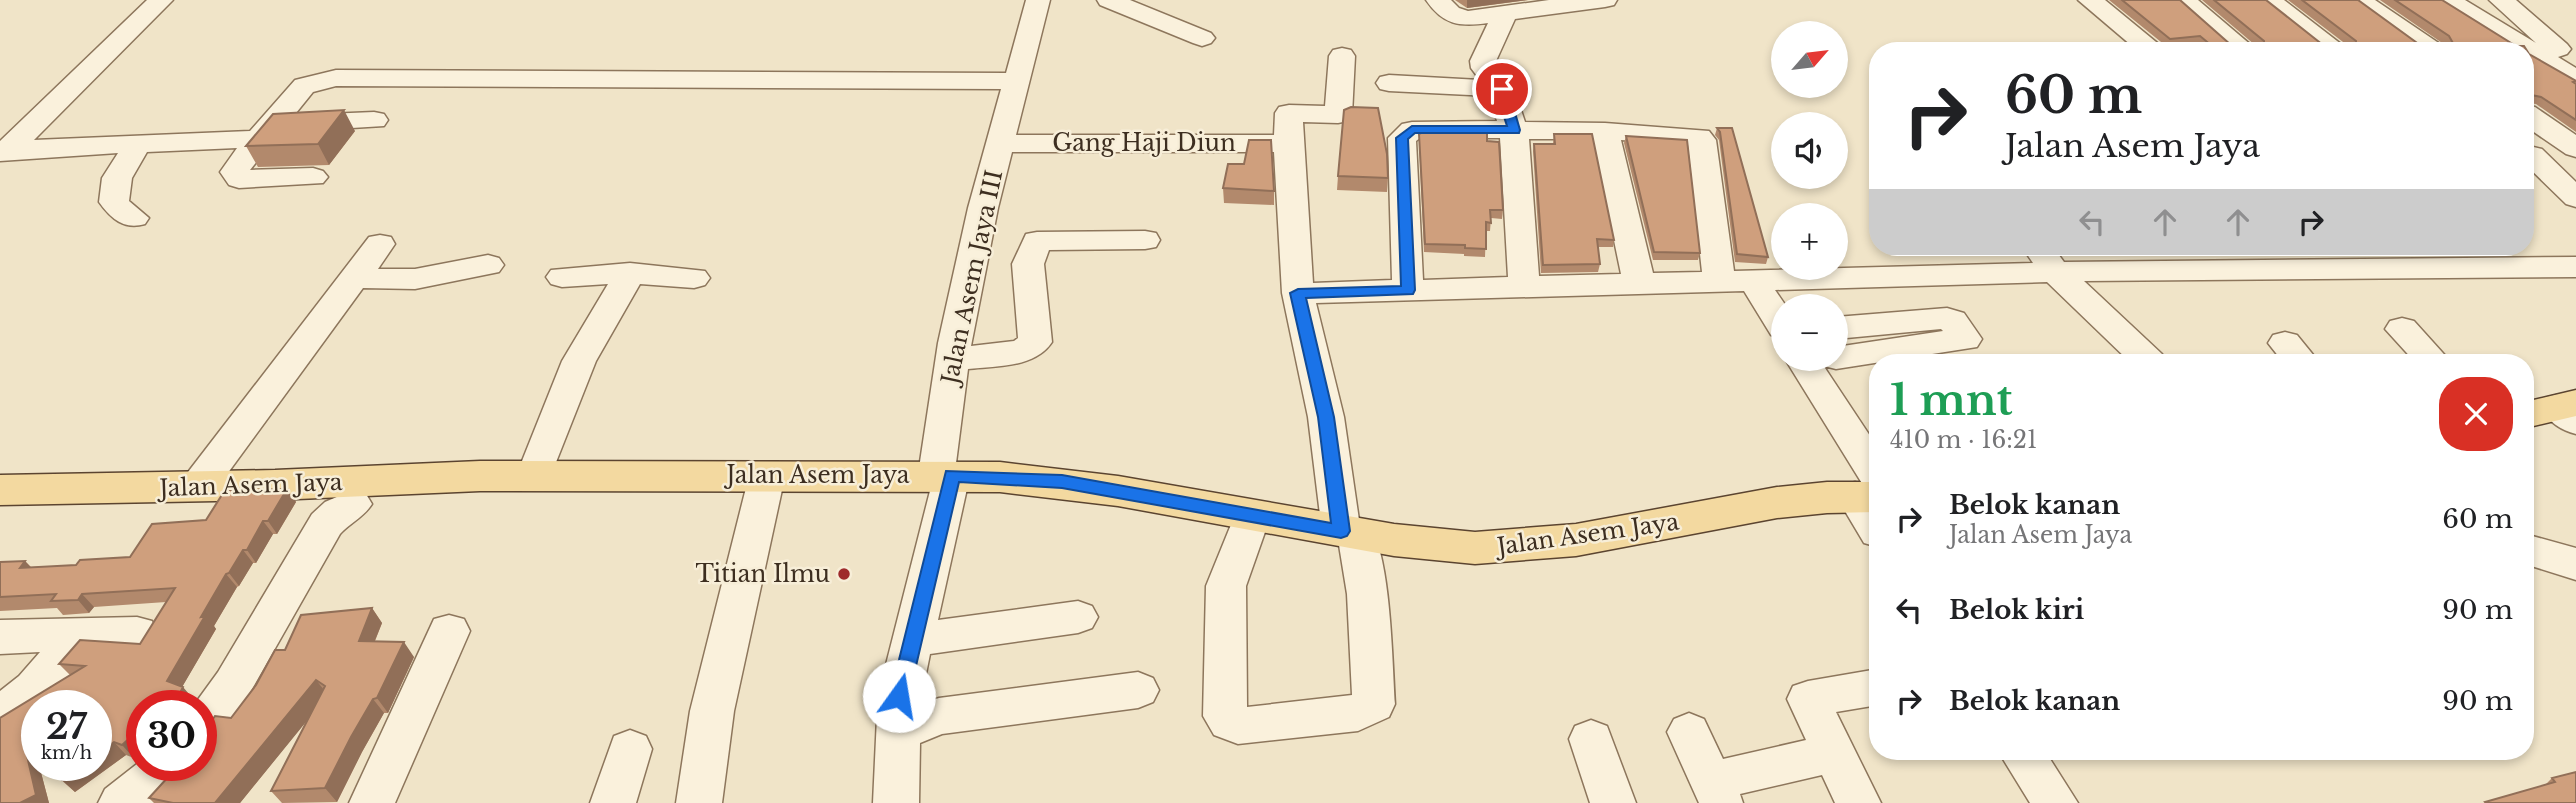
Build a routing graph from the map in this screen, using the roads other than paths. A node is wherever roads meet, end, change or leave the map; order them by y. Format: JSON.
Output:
{"nodes":[{"id":1,"x":161,"y":0,"type":"edge"},
{"id":2,"x":1038,"y":0,"type":"edge"},
{"id":3,"x":1109,"y":0,"type":"edge"},
{"id":4,"x":1438,"y":0,"type":"edge"},
{"id":5,"x":1605,"y":0,"type":"edge"},
{"id":6,"x":2090,"y":0,"type":"edge"},
{"id":7,"x":2183,"y":0,"type":"edge"},
{"id":8,"x":2268,"y":0,"type":"edge"},
{"id":9,"x":2359,"y":0,"type":"edge"},
{"id":10,"x":2448,"y":0,"type":"edge"},
{"id":11,"x":2501,"y":0,"type":"edge"},
{"id":12,"x":1505,"y":14,"type":"junction"},
{"id":13,"x":1202,"y":38,"type":"dead end"},
{"id":14,"x":2143,"y":42,"type":"edge"},
{"id":15,"x":2234,"y":42,"type":"edge"},
{"id":16,"x":2325,"y":42,"type":"edge"},
{"id":17,"x":2421,"y":42,"type":"edge"},
{"id":18,"x":2516,"y":42,"type":"edge"},
{"id":19,"x":2534,"y":53,"type":"edge"},
{"id":20,"x":1342,"y":56,"type":"dead end"},
{"id":21,"x":2576,"y":65,"type":"edge"},
{"id":22,"x":2576,"y":79,"type":"edge"},
{"id":23,"x":1017,"y":81,"type":"junction"},
{"id":24,"x":1389,"y":83,"type":"dead end"},
{"id":25,"x":1502,"y":89,"type":"junction"},
{"id":26,"x":2534,"y":119,"type":"edge"},
{"id":27,"x":374,"y":120,"type":"dead end"},
{"id":28,"x":1514,"y":130,"type":"junction"},
{"id":29,"x":265,"y":131,"type":"junction"},
{"id":30,"x":1605,"y":131,"type":"junction"},
{"id":31,"x":2534,"y":140,"type":"edge"},
{"id":32,"x":1288,"y":143,"type":"junction"},
{"id":33,"x":138,"y":144,"type":"junction"},
{"id":34,"x":1000,"y":144,"type":"junction"},
{"id":35,"x":2576,"y":149,"type":"edge"},
{"id":36,"x":3,"y":152,"type":"edge"},
{"id":37,"x":2534,"y":157,"type":"edge"},
{"id":38,"x":313,"y":177,"type":"dead end"},
{"id":39,"x":2576,"y":198,"type":"edge"},
{"id":40,"x":134,"y":218,"type":"dead end"},
{"id":41,"x":1145,"y":240,"type":"dead end"},
{"id":42,"x":380,"y":244,"type":"dead end"},
{"id":43,"x":2184,"y":256,"type":"edge"},
{"id":44,"x":2046,"y":259,"type":"edge"},
{"id":45,"x":488,"y":265,"type":"dead end"},
{"id":46,"x":2576,"y":267,"type":"edge"},
{"id":47,"x":630,"y":273,"type":"junction"},
{"id":48,"x":2209,"y":273,"type":"junction"},
{"id":49,"x":562,"y":277,"type":"dead end"},
{"id":50,"x":1637,"y":277,"type":"junction"},
{"id":51,"x":355,"y":278,"type":"junction"},
{"id":52,"x":694,"y":278,"type":"dead end"},
{"id":53,"x":1731,"y":278,"type":"junction"},
{"id":54,"x":1524,"y":286,"type":"junction"},
{"id":55,"x":1408,"y":290,"type":"junction"},
{"id":56,"x":1298,"y":293,"type":"junction"},
{"id":57,"x":1771,"y":316,"type":"edge"},
{"id":58,"x":1848,"y":327,"type":"edge"},
{"id":59,"x":2402,"y":329,"type":"dead end"},
{"id":60,"x":2142,"y":354,"type":"edge"},
{"id":61,"x":2426,"y":354,"type":"edge"},
{"id":62,"x":1848,"y":355,"type":"edge"},
{"id":63,"x":953,"y":360,"type":"junction"},
{"id":64,"x":1823,"y":371,"type":"edge"},
{"id":65,"x":944,"y":475,"type":"junction"},
{"id":66,"x":534,"y":476,"type":"junction"},
{"id":67,"x":768,"y":476,"type":"junction"},
{"id":68,"x":198,"y":486,"type":"junction"},
{"id":69,"x":1869,"y":487,"type":"edge"},
{"id":70,"x":0,"y":490,"type":"edge"},
{"id":71,"x":1869,"y":490,"type":"edge"},
{"id":72,"x":353,"y":504,"type":"dead end"},
{"id":73,"x":1252,"y":515,"type":"junction"},
{"id":74,"x":1349,"y":532,"type":"junction"},
{"id":75,"x":2534,"y":551,"type":"edge"},
{"id":76,"x":2576,"y":565,"type":"edge"},
{"id":77,"x":1078,"y":617,"type":"dead end"},
{"id":78,"x":449,"y":631,"type":"dead end"},
{"id":79,"x":136,"y":633,"type":"dead end"},
{"id":80,"x":74,"y":634,"type":"junction"},
{"id":81,"x":0,"y":637,"type":"edge"},
{"id":82,"x":912,"y":640,"type":"junction"},
{"id":83,"x":1869,"y":689,"type":"edge"},
{"id":84,"x":1138,"y":690,"type":"dead end"},
{"id":85,"x":217,"y":707,"type":"edge"},
{"id":86,"x":0,"y":714,"type":"edge"},
{"id":87,"x":899,"y":732,"type":"junction"},
{"id":88,"x":1689,"y":732,"type":"dead end"},
{"id":89,"x":1591,"y":740,"type":"dead end"},
{"id":90,"x":629,"y":749,"type":"dead end"},
{"id":91,"x":1834,"y":753,"type":"junction"},
{"id":92,"x":2026,"y":760,"type":"edge"},
{"id":93,"x":148,"y":781,"type":"edge"},
{"id":94,"x":1716,"y":792,"type":"edge"},
{"id":95,"x":121,"y":803,"type":"edge"},
{"id":96,"x":372,"y":803,"type":"edge"},
{"id":97,"x":613,"y":803,"type":"edge"},
{"id":98,"x":699,"y":803,"type":"edge"},
{"id":99,"x":896,"y":803,"type":"edge"},
{"id":100,"x":1613,"y":803,"type":"edge"},
{"id":101,"x":1858,"y":803,"type":"edge"},
{"id":102,"x":2054,"y":803,"type":"edge"}],
"edges":[{"from":1,"to":36,"type":"street"},
{"from":2,"to":23,"type":"street","name":"Jalan Asem Jaya III"},
{"from":3,"to":13,"type":"street"},
{"from":4,"to":12,"type":"street"},
{"from":5,"to":12,"type":"street"},
{"from":6,"to":14,"type":"street"},
{"from":7,"to":15,"type":"street"},
{"from":8,"to":16,"type":"street"},
{"from":9,"to":17,"type":"street"},
{"from":10,"to":18,"type":"street"},
{"from":11,"to":21,"type":"street"},
{"from":12,"to":25,"type":"street"},
{"from":19,"to":22,"type":"street"},
{"from":20,"to":32,"type":"street"},
{"from":23,"to":29,"type":"street"},
{"from":23,"to":34,"type":"street","name":"Jalan Asem Jaya III"},
{"from":24,"to":25,"type":"street"},
{"from":25,"to":28,"type":"street"},
{"from":26,"to":35,"type":"street"},
{"from":27,"to":29,"type":"street"},
{"from":28,"to":30,"type":"street"},
{"from":28,"to":54,"type":"street"},
{"from":28,"to":55,"type":"street"},
{"from":29,"to":33,"type":"street"},
{"from":29,"to":38,"type":"street"},
{"from":30,"to":50,"type":"street"},
{"from":30,"to":53,"type":"street"},
{"from":31,"to":35,"type":"street"},
{"from":32,"to":34,"type":"street","name":"Gang Haji Diun"},
{"from":32,"to":56,"type":"street"},
{"from":33,"to":36,"type":"street"},
{"from":33,"to":40,"type":"street"},
{"from":34,"to":63,"type":"street","name":"Jalan Asem Jaya III"},
{"from":37,"to":39,"type":"street"},
{"from":41,"to":63,"type":"street"},
{"from":42,"to":51,"type":"street"},
{"from":43,"to":48,"type":"street"},
{"from":44,"to":48,"type":"street"},
{"from":44,"to":53,"type":"street"},
{"from":44,"to":60,"type":"street"},
{"from":45,"to":51,"type":"street"},
{"from":46,"to":48,"type":"street"},
{"from":47,"to":49,"type":"street"},
{"from":47,"to":52,"type":"street"},
{"from":47,"to":66,"type":"street"},
{"from":50,"to":53,"type":"street"},
{"from":50,"to":54,"type":"street"},
{"from":51,"to":68,"type":"street"},
{"from":53,"to":57,"type":"street"},
{"from":54,"to":55,"type":"street"},
{"from":55,"to":56,"type":"street"},
{"from":56,"to":74,"type":"street"},
{"from":58,"to":62,"type":"street"},
{"from":59,"to":61,"type":"street"},
{"from":63,"to":65,"type":"street","name":"Jalan Asem Jaya III"},
{"from":64,"to":69,"type":"street"},
{"from":65,"to":67,"type":"main road","name":"Jalan Asem Jaya"},
{"from":65,"to":73,"type":"main road","name":"Jalan Asem Jaya"},
{"from":65,"to":82,"type":"street","name":"Jalan Asem Jaya III"},
{"from":66,"to":67,"type":"main road","name":"Jalan Asem Jaya"},
{"from":66,"to":68,"type":"main road","name":"Jalan Asem Jaya"},
{"from":67,"to":98,"type":"street"},
{"from":68,"to":70,"type":"main road","name":"Jalan Asem Jaya"},
{"from":71,"to":74,"type":"main road","name":"Jalan Asem Jaya"},
{"from":72,"to":85,"type":"street"},
{"from":73,"to":74,"type":"main road","name":"Jalan Asem Jaya"},
{"from":73,"to":74,"type":"street"},
{"from":75,"to":76,"type":"street"},
{"from":77,"to":82,"type":"street"},
{"from":78,"to":96,"type":"street"},
{"from":79,"to":80,"type":"street"},
{"from":80,"to":81,"type":"street"},
{"from":80,"to":86,"type":"street"},
{"from":82,"to":87,"type":"street","name":"Jalan Asem Jaya III"},
{"from":83,"to":91,"type":"street"},
{"from":84,"to":87,"type":"street"},
{"from":87,"to":99,"type":"street","name":"Jalan Asem Jaya III"},
{"from":88,"to":94,"type":"street"},
{"from":89,"to":100,"type":"street"},
{"from":90,"to":97,"type":"street"},
{"from":91,"to":94,"type":"street"},
{"from":91,"to":101,"type":"street"},
{"from":92,"to":102,"type":"street"},
{"from":93,"to":95,"type":"street"}]}
